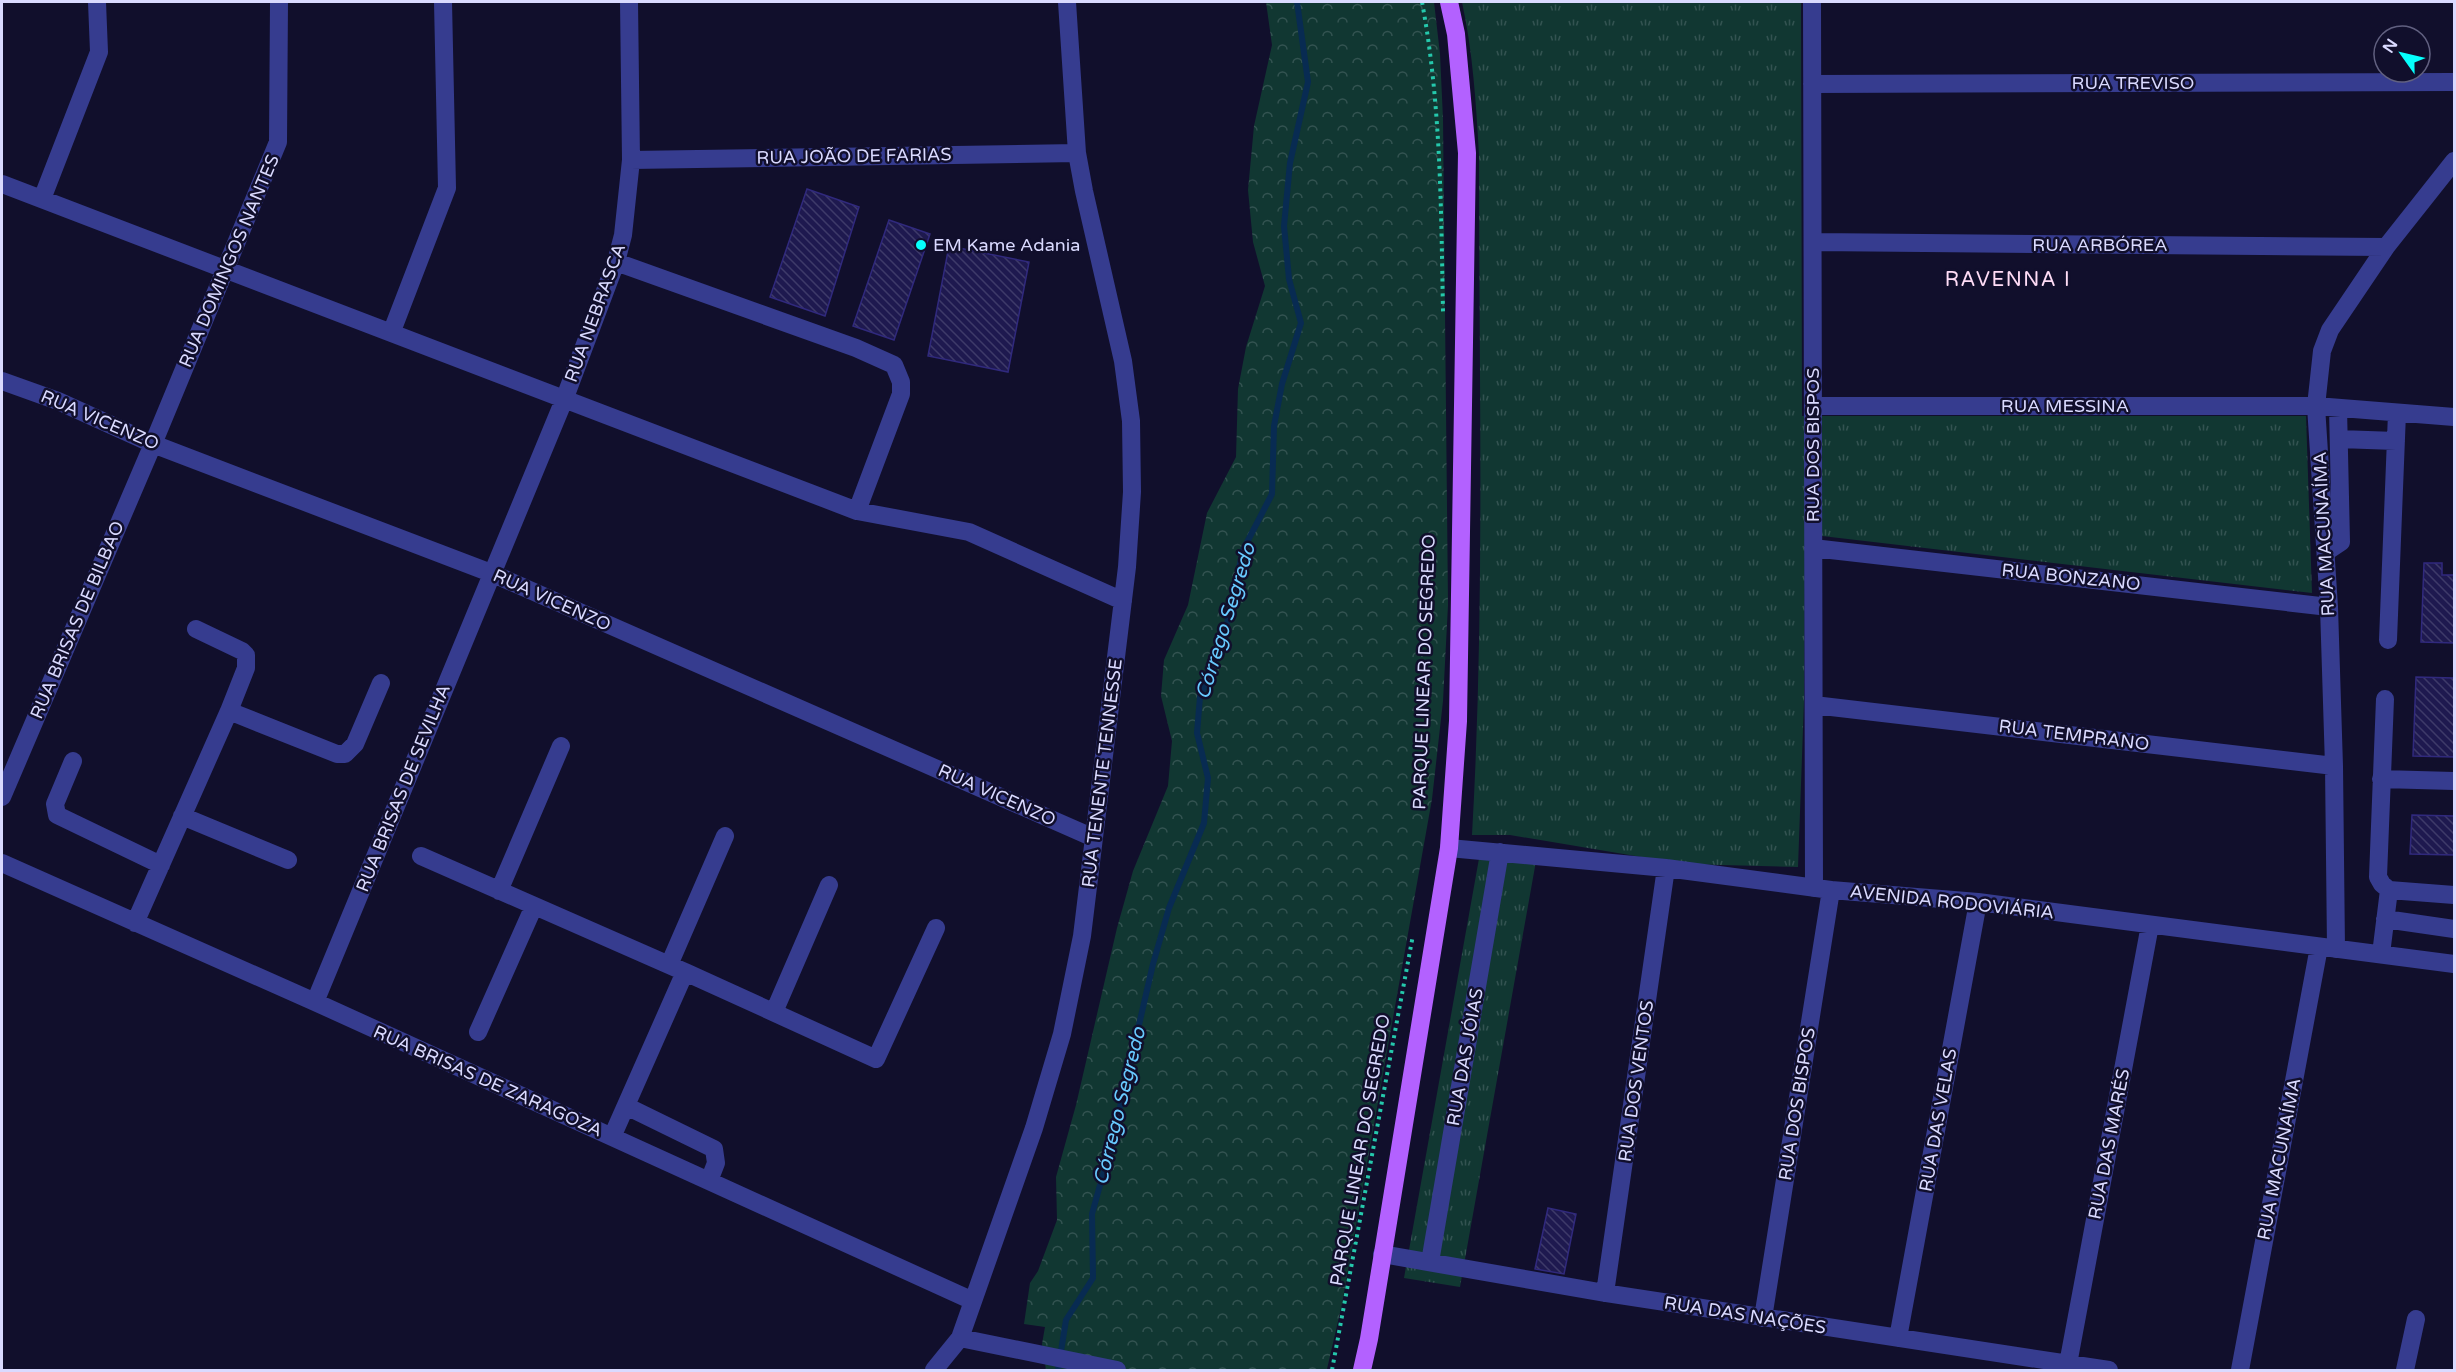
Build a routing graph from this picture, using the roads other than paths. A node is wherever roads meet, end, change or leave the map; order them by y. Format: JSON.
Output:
{"nodes":[{"id":1,"x":97,"y":2,"type":"edge"},
{"id":2,"x":279,"y":2,"type":"edge"},
{"id":3,"x":442,"y":2,"type":"edge"},
{"id":4,"x":629,"y":2,"type":"edge"},
{"id":5,"x":1067,"y":2,"type":"edge"},
{"id":6,"x":1449,"y":2,"type":"edge"},
{"id":7,"x":1812,"y":2,"type":"edge"},
{"id":8,"x":2454,"y":82,"type":"edge"},
{"id":9,"x":1812,"y":84,"type":"junction"},
{"id":10,"x":1077,"y":153,"type":"junction"},
{"id":11,"x":631,"y":160,"type":"junction"},
{"id":12,"x":2454,"y":161,"type":"edge"},
{"id":13,"x":2,"y":184,"type":"edge"},
{"id":14,"x":42,"y":199,"type":"junction"},
{"id":15,"x":1814,"y":242,"type":"junction"},
{"id":16,"x":2386,"y":247,"type":"junction"},
{"id":17,"x":616,"y":262,"type":"junction"},
{"id":18,"x":225,"y":268,"type":"junction"},
{"id":19,"x":392,"y":331,"type":"junction"},
{"id":20,"x":2,"y":381,"type":"edge"},
{"id":21,"x":564,"y":400,"type":"junction"},
{"id":22,"x":1813,"y":406,"type":"junction"},
{"id":23,"x":2316,"y":406,"type":"junction"},
{"id":24,"x":2338,"y":408,"type":"junction"},
{"id":25,"x":2397,"y":413,"type":"junction"},
{"id":26,"x":2454,"y":417,"type":"edge"},
{"id":27,"x":2339,"y":439,"type":"junction"},
{"id":28,"x":2396,"y":441,"type":"junction"},
{"id":29,"x":153,"y":444,"type":"junction"},
{"id":30,"x":857,"y":511,"type":"junction"},
{"id":31,"x":1813,"y":548,"type":"junction"},
{"id":32,"x":2326,"y":552,"type":"junction"},
{"id":33,"x":491,"y":573,"type":"junction"},
{"id":34,"x":1123,"y":601,"type":"junction"},
{"id":35,"x":2329,"y":607,"type":"junction"},
{"id":36,"x":196,"y":629,"type":"dead end"},
{"id":37,"x":2388,"y":640,"type":"dead end"},
{"id":38,"x":381,"y":683,"type":"dead end"},
{"id":39,"x":2385,"y":699,"type":"dead end"},
{"id":40,"x":1814,"y":705,"type":"junction"},
{"id":41,"x":229,"y":711,"type":"junction"},
{"id":42,"x":561,"y":746,"type":"dead end"},
{"id":43,"x":73,"y":761,"type":"dead end"},
{"id":44,"x":2334,"y":766,"type":"junction"},
{"id":45,"x":2381,"y":779,"type":"junction"},
{"id":46,"x":2454,"y":781,"type":"edge"},
{"id":47,"x":2,"y":797,"type":"edge"},
{"id":48,"x":182,"y":816,"type":"junction"},
{"id":49,"x":725,"y":836,"type":"dead end"},
{"id":50,"x":1094,"y":838,"type":"junction"},
{"id":51,"x":1449,"y":848,"type":"junction"},
{"id":52,"x":1500,"y":852,"type":"junction"},
{"id":53,"x":422,"y":856,"type":"dead end"},
{"id":54,"x":288,"y":860,"type":"dead end"},
{"id":55,"x":2,"y":863,"type":"edge"},
{"id":56,"x":161,"y":865,"type":"junction"},
{"id":57,"x":1666,"y":868,"type":"junction"},
{"id":58,"x":829,"y":885,"type":"dead end"},
{"id":59,"x":1822,"y":889,"type":"junction"},
{"id":60,"x":2389,"y":890,"type":"junction"},
{"id":61,"x":499,"y":891,"type":"junction"},
{"id":62,"x":2421,"y":892,"type":"junction"},
{"id":63,"x":2454,"y":895,"type":"edge"},
{"id":64,"x":1978,"y":902,"type":"junction"},
{"id":65,"x":534,"y":906,"type":"junction"},
{"id":66,"x":2385,"y":919,"type":"junction"},
{"id":67,"x":135,"y":923,"type":"junction"},
{"id":68,"x":2415,"y":923,"type":"junction"},
{"id":69,"x":2150,"y":925,"type":"junction"},
{"id":70,"x":936,"y":928,"type":"dead end"},
{"id":71,"x":2454,"y":929,"type":"edge"},
{"id":72,"x":2328,"y":948,"type":"junction"},
{"id":73,"x":2381,"y":954,"type":"junction"},
{"id":74,"x":2454,"y":964,"type":"edge"},
{"id":75,"x":677,"y":968,"type":"junction"},
{"id":76,"x":315,"y":1002,"type":"junction"},
{"id":77,"x":774,"y":1012,"type":"junction"},
{"id":78,"x":478,"y":1032,"type":"dead end"},
{"id":79,"x":626,"y":1106,"type":"junction"},
{"id":80,"x":612,"y":1137,"type":"junction"},
{"id":81,"x":709,"y":1181,"type":"junction"},
{"id":82,"x":1382,"y":1254,"type":"junction"},
{"id":83,"x":1430,"y":1263,"type":"junction"},
{"id":84,"x":1605,"y":1293,"type":"junction"},
{"id":85,"x":973,"y":1301,"type":"junction"},
{"id":86,"x":1763,"y":1318,"type":"junction"},
{"id":87,"x":2416,"y":1319,"type":"dead end"},
{"id":88,"x":960,"y":1338,"type":"junction"},
{"id":89,"x":1898,"y":1338,"type":"junction"},
{"id":90,"x":2068,"y":1364,"type":"junction"},
{"id":91,"x":934,"y":1371,"type":"edge"},
{"id":92,"x":1117,"y":1371,"type":"edge"},
{"id":93,"x":1362,"y":1371,"type":"edge"},
{"id":94,"x":2109,"y":1371,"type":"edge"},
{"id":95,"x":2240,"y":1371,"type":"edge"},
{"id":96,"x":2405,"y":1371,"type":"edge"}],
"edges":[{"from":1,"to":14,"type":"street"},
{"from":2,"to":18,"type":"street","name":"RUA DOMINGOS NANTES"},
{"from":3,"to":19,"type":"street"},
{"from":4,"to":11,"type":"street","name":"RUA NEBRASCA"},
{"from":5,"to":10,"type":"street","name":"RUA TENENTE TENNESSE"},
{"from":6,"to":51,"type":"main road"},
{"from":7,"to":9,"type":"street","name":"RUA DOS BISPOS"},
{"from":8,"to":9,"type":"street","name":"RUA TREVISO"},
{"from":9,"to":15,"type":"street","name":"RUA DOS BISPOS"},
{"from":10,"to":11,"type":"street","name":"RUA JOÃO DE FARIAS"},
{"from":10,"to":34,"type":"street","name":"RUA TENENTE TENNESSE"},
{"from":11,"to":17,"type":"street","name":"RUA NEBRASCA"},
{"from":12,"to":16,"type":"street","name":"RUA MACUNAÍMA"},
{"from":13,"to":14,"type":"street"},
{"from":14,"to":18,"type":"street"},
{"from":15,"to":16,"type":"street","name":"RUA ARBÓREA"},
{"from":15,"to":22,"type":"street","name":"RUA DOS BISPOS"},
{"from":16,"to":23,"type":"street","name":"RUA MACUNAÍMA"},
{"from":17,"to":21,"type":"street","name":"RUA NEBRASCA"},
{"from":17,"to":30,"type":"street"},
{"from":18,"to":19,"type":"street"},
{"from":18,"to":29,"type":"street","name":"RUA DOMINGOS NANTES"},
{"from":19,"to":21,"type":"street"},
{"from":20,"to":29,"type":"street","name":"RUA VICENZO"},
{"from":21,"to":30,"type":"street"},
{"from":21,"to":33,"type":"street","name":"RUA NEBRASCA"},
{"from":22,"to":23,"type":"street","name":"RUA MESSINA"},
{"from":22,"to":31,"type":"street","name":"RUA DOS BISPOS"},
{"from":23,"to":24,"type":"street","name":"RUA MESSINA"},
{"from":23,"to":32,"type":"street","name":"RUA MACUNAÍMA"},
{"from":24,"to":25,"type":"street","name":"RUA MESSINA"},
{"from":24,"to":27,"type":"street"},
{"from":25,"to":26,"type":"street","name":"RUA MESSINA"},
{"from":25,"to":28,"type":"street"},
{"from":27,"to":28,"type":"street"},
{"from":27,"to":32,"type":"street"},
{"from":28,"to":37,"type":"street"},
{"from":29,"to":33,"type":"street","name":"RUA VICENZO"},
{"from":29,"to":47,"type":"street","name":"RUA BRISAS DE BILBAO"},
{"from":30,"to":34,"type":"street"},
{"from":31,"to":35,"type":"street","name":"RUA BONZANO"},
{"from":31,"to":40,"type":"street","name":"RUA DOS BISPOS"},
{"from":32,"to":35,"type":"street","name":"RUA MACUNAÍMA"},
{"from":33,"to":50,"type":"street","name":"RUA VICENZO"},
{"from":33,"to":76,"type":"street","name":"RUA BRISAS DE SEVILHA"},
{"from":34,"to":50,"type":"street","name":"RUA TENENTE TENNESSE"},
{"from":35,"to":44,"type":"street","name":"RUA MACUNAÍMA"},
{"from":36,"to":41,"type":"street"},
{"from":38,"to":41,"type":"street"},
{"from":39,"to":45,"type":"street"},
{"from":40,"to":44,"type":"street","name":"RUA TEMPRANO"},
{"from":40,"to":59,"type":"street","name":"RUA DOS BISPOS"},
{"from":41,"to":48,"type":"street"},
{"from":42,"to":61,"type":"street"},
{"from":43,"to":56,"type":"street"},
{"from":44,"to":72,"type":"street","name":"RUA MACUNAÍMA"},
{"from":45,"to":46,"type":"street"},
{"from":45,"to":60,"type":"street"},
{"from":48,"to":54,"type":"street"},
{"from":48,"to":56,"type":"street"},
{"from":49,"to":75,"type":"street"},
{"from":50,"to":85,"type":"street","name":"RUA TENENTE TENNESSE"},
{"from":51,"to":52,"type":"street","name":"AVENIDA RODOVIÁRIA"},
{"from":51,"to":82,"type":"main road"},
{"from":52,"to":57,"type":"street","name":"AVENIDA RODOVIÁRIA"},
{"from":52,"to":83,"type":"street","name":"RUA DAS JÓIAS"},
{"from":53,"to":61,"type":"street"},
{"from":55,"to":67,"type":"street","name":"RUA BRISAS DE ZARAGOZA"},
{"from":56,"to":67,"type":"street"},
{"from":57,"to":59,"type":"street","name":"AVENIDA RODOVIÁRIA"},
{"from":57,"to":84,"type":"street","name":"RUA DOS VENTOS"},
{"from":58,"to":77,"type":"street"},
{"from":59,"to":64,"type":"street","name":"AVENIDA RODOVIÁRIA"},
{"from":59,"to":86,"type":"street","name":"RUA DOS BISPOS"},
{"from":60,"to":62,"type":"street"},
{"from":60,"to":66,"type":"street"},
{"from":61,"to":65,"type":"street"},
{"from":62,"to":63,"type":"street"},
{"from":62,"to":68,"type":"street"},
{"from":64,"to":69,"type":"street","name":"AVENIDA RODOVIÁRIA"},
{"from":64,"to":89,"type":"street","name":"RUA DAS VELAS"},
{"from":65,"to":75,"type":"street"},
{"from":65,"to":78,"type":"street"},
{"from":66,"to":68,"type":"street"},
{"from":66,"to":73,"type":"street"},
{"from":67,"to":76,"type":"street","name":"RUA BRISAS DE ZARAGOZA"},
{"from":68,"to":71,"type":"street"},
{"from":69,"to":72,"type":"street","name":"AVENIDA RODOVIÁRIA"},
{"from":69,"to":90,"type":"street","name":"RUA DAS MARÉS"},
{"from":70,"to":77,"type":"street"},
{"from":72,"to":73,"type":"street","name":"AVENIDA RODOVIÁRIA"},
{"from":72,"to":95,"type":"street","name":"RUA MACUNAÍMA"},
{"from":73,"to":74,"type":"street","name":"AVENIDA RODOVIÁRIA"},
{"from":75,"to":77,"type":"street"},
{"from":75,"to":79,"type":"street"},
{"from":76,"to":80,"type":"street","name":"RUA BRISAS DE ZARAGOZA"},
{"from":79,"to":80,"type":"street"},
{"from":79,"to":81,"type":"street"},
{"from":80,"to":81,"type":"street","name":"RUA BRISAS DE ZARAGOZA"},
{"from":81,"to":85,"type":"street","name":"RUA BRISAS DE ZARAGOZA"},
{"from":82,"to":83,"type":"street","name":"RUA DAS NAÇÕES"},
{"from":82,"to":93,"type":"main road"},
{"from":83,"to":84,"type":"street","name":"RUA DAS NAÇÕES"},
{"from":84,"to":86,"type":"street","name":"RUA DAS NAÇÕES"},
{"from":85,"to":88,"type":"street","name":"RUA TENENTE TENNESSE"},
{"from":86,"to":89,"type":"street","name":"RUA DAS NAÇÕES"},
{"from":87,"to":96,"type":"street"},
{"from":88,"to":91,"type":"street","name":"RUA TENENTE TENNESSE"},
{"from":88,"to":92,"type":"street"},
{"from":89,"to":90,"type":"street","name":"RUA DAS NAÇÕES"},
{"from":90,"to":94,"type":"street","name":"RUA DAS NAÇÕES"}]}
